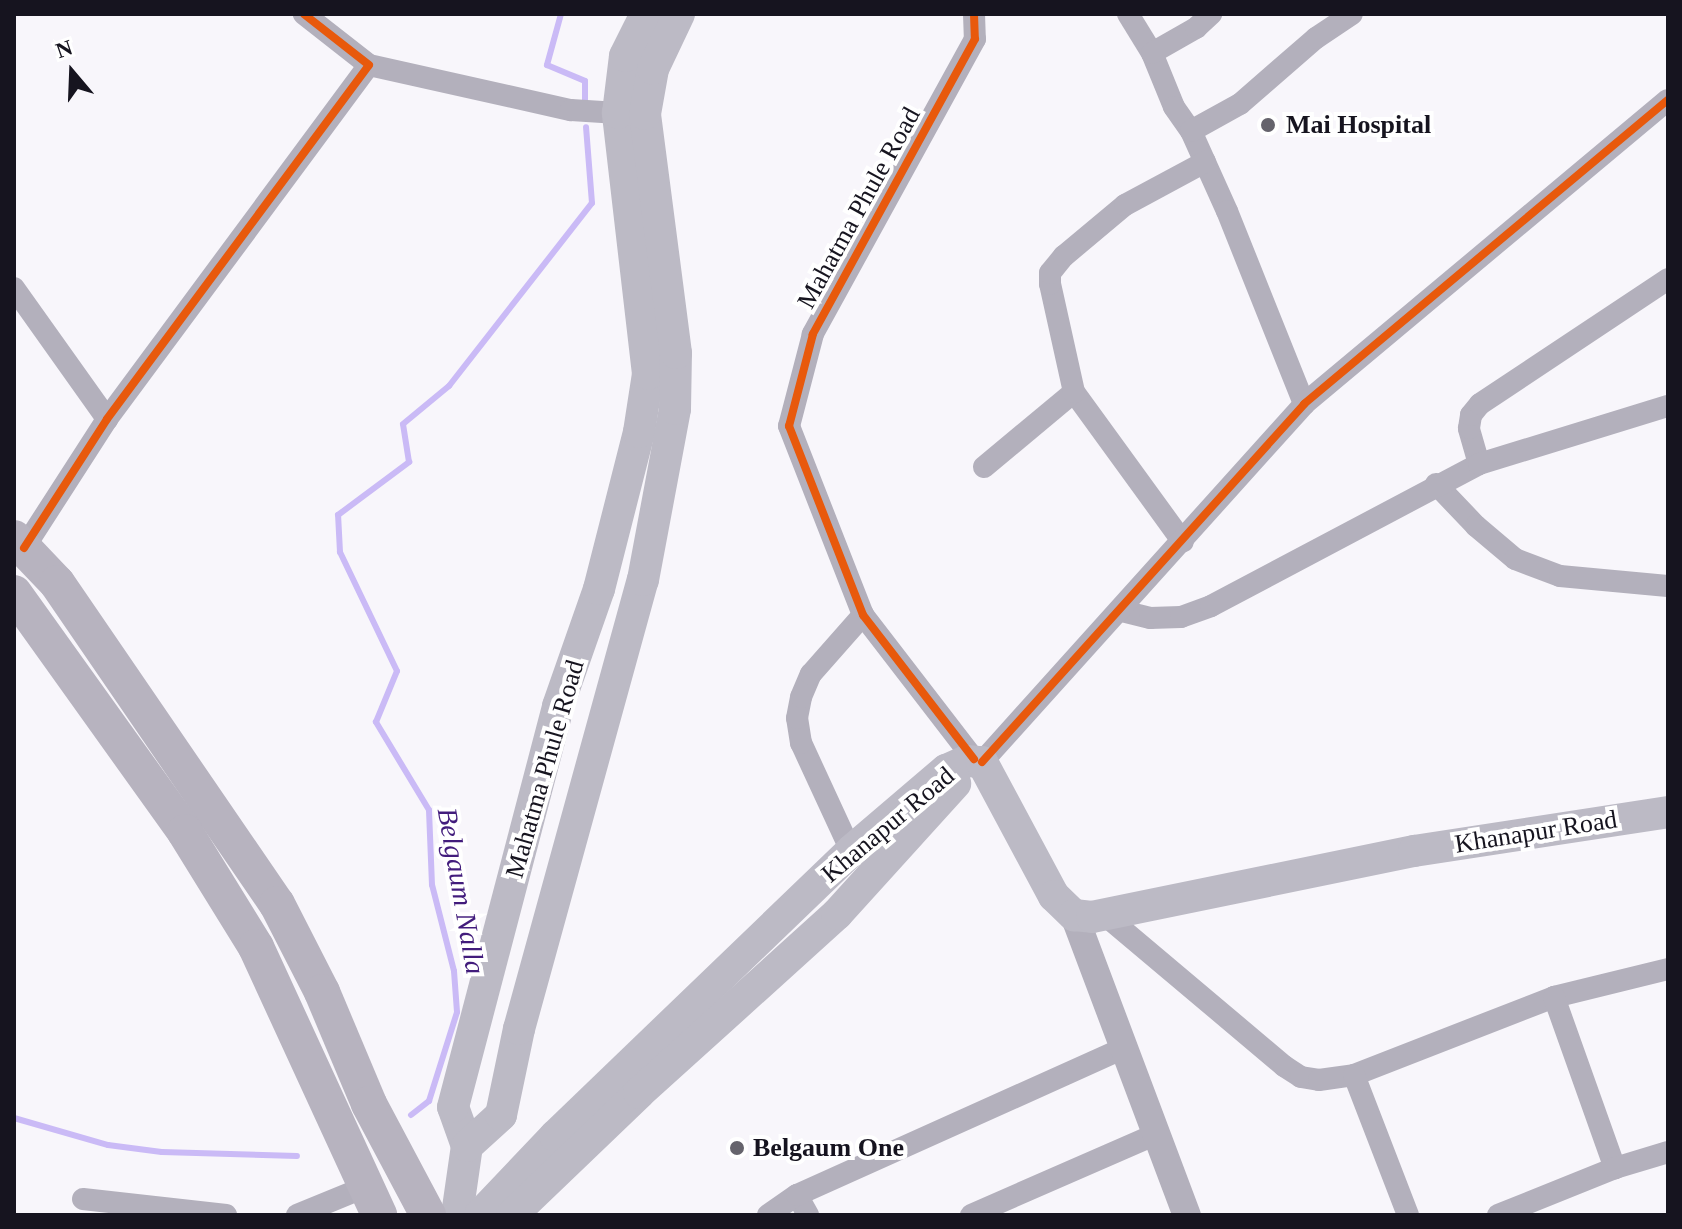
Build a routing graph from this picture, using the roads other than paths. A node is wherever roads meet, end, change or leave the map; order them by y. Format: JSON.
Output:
{"nodes":[{"id":1,"x":304,"y":14,"type":"edge"},
{"id":2,"x":646,"y":14,"type":"edge"},
{"id":3,"x":679,"y":14,"type":"edge"},
{"id":4,"x":974,"y":14,"type":"edge"},
{"id":5,"x":1128,"y":14,"type":"edge"},
{"id":6,"x":1211,"y":14,"type":"edge"},
{"id":7,"x":1352,"y":14,"type":"edge"},
{"id":8,"x":1152,"y":53,"type":"junction"},
{"id":9,"x":369,"y":65,"type":"junction"},
{"id":10,"x":1668,"y":100,"type":"edge"},
{"id":11,"x":618,"y":113,"type":"junction"},
{"id":12,"x":1191,"y":131,"type":"junction"},
{"id":13,"x":1205,"y":162,"type":"junction"},
{"id":14,"x":1668,"y":279,"type":"edge"},
{"id":15,"x":14,"y":288,"type":"edge"},
{"id":16,"x":1074,"y":392,"type":"junction"},
{"id":17,"x":1304,"y":404,"type":"junction"},
{"id":18,"x":1668,"y":406,"type":"edge"},
{"id":19,"x":107,"y":419,"type":"junction"},
{"id":20,"x":1479,"y":464,"type":"junction"},
{"id":21,"x":984,"y":467,"type":"dead end"},
{"id":22,"x":1436,"y":484,"type":"junction"},
{"id":23,"x":1183,"y":542,"type":"junction"},
{"id":24,"x":19,"y":543,"type":"edge"},
{"id":25,"x":1668,"y":586,"type":"edge"},
{"id":26,"x":14,"y":593,"type":"edge"},
{"id":27,"x":1122,"y":611,"type":"junction"},
{"id":28,"x":863,"y":615,"type":"junction"},
{"id":29,"x":972,"y":762,"type":"junction"},
{"id":30,"x":1668,"y":812,"type":"edge"},
{"id":31,"x":851,"y":851,"type":"junction"},
{"id":32,"x":1074,"y":915,"type":"junction"},
{"id":33,"x":1106,"y":916,"type":"junction"},
{"id":34,"x":1668,"y":969,"type":"edge"},
{"id":35,"x":1554,"y":997,"type":"junction"},
{"id":36,"x":1124,"y":1048,"type":"junction"},
{"id":37,"x":1354,"y":1075,"type":"junction"},
{"id":38,"x":1156,"y":1134,"type":"junction"},
{"id":39,"x":467,"y":1146,"type":"junction"},
{"id":40,"x":1668,"y":1152,"type":"edge"},
{"id":41,"x":1615,"y":1168,"type":"junction"},
{"id":42,"x":372,"y":1201,"type":"edge"},
{"id":43,"x":803,"y":1205,"type":"edge"},
{"id":44,"x":91,"y":1215,"type":"edge"},
{"id":45,"x":226,"y":1215,"type":"edge"},
{"id":46,"x":297,"y":1215,"type":"edge"},
{"id":47,"x":428,"y":1215,"type":"edge"},
{"id":48,"x":457,"y":1215,"type":"edge"},
{"id":49,"x":480,"y":1215,"type":"edge"},
{"id":50,"x":512,"y":1215,"type":"edge"},
{"id":51,"x":768,"y":1215,"type":"edge"},
{"id":52,"x":971,"y":1215,"type":"edge"},
{"id":53,"x":1187,"y":1215,"type":"edge"},
{"id":54,"x":1408,"y":1215,"type":"edge"},
{"id":55,"x":1498,"y":1215,"type":"edge"}],
"edges":[{"from":1,"to":9,"type":"street"},
{"from":2,"to":11,"type":"main road","name":"Mahatma Phule Road"},
{"from":3,"to":39,"type":"main road","name":"Mahatma Phule Road"},
{"from":4,"to":28,"type":"street","name":"Mahatma Phule Road"},
{"from":5,"to":8,"type":"street"},
{"from":6,"to":8,"type":"street"},
{"from":7,"to":12,"type":"street"},
{"from":8,"to":12,"type":"street"},
{"from":9,"to":11,"type":"street"},
{"from":9,"to":19,"type":"street"},
{"from":10,"to":17,"type":"street"},
{"from":11,"to":39,"type":"main road","name":"Mahatma Phule Road"},
{"from":12,"to":13,"type":"street"},
{"from":13,"to":16,"type":"street"},
{"from":13,"to":17,"type":"street"},
{"from":14,"to":20,"type":"street"},
{"from":15,"to":19,"type":"street"},
{"from":16,"to":21,"type":"street"},
{"from":16,"to":23,"type":"street"},
{"from":17,"to":23,"type":"street"},
{"from":18,"to":20,"type":"street"},
{"from":19,"to":24,"type":"street"},
{"from":20,"to":22,"type":"street"},
{"from":22,"to":25,"type":"street"},
{"from":22,"to":27,"type":"street"},
{"from":23,"to":27,"type":"street"},
{"from":24,"to":47,"type":"main road"},
{"from":26,"to":42,"type":"main road"},
{"from":27,"to":29,"type":"street"},
{"from":28,"to":29,"type":"street","name":"Mahatma Phule Road"},
{"from":28,"to":31,"type":"street"},
{"from":29,"to":31,"type":"main road","name":"Khanapur Road"},
{"from":29,"to":32,"type":"main road","name":"Khanapur Road"},
{"from":29,"to":50,"type":"main road"},
{"from":30,"to":33,"type":"main road","name":"Khanapur Road"},
{"from":31,"to":49,"type":"main road","name":"Khanapur Road"},
{"from":32,"to":33,"type":"main road","name":"Khanapur Road"},
{"from":32,"to":36,"type":"street"},
{"from":33,"to":37,"type":"street"},
{"from":34,"to":35,"type":"street"},
{"from":35,"to":37,"type":"street"},
{"from":35,"to":41,"type":"street"},
{"from":36,"to":38,"type":"street"},
{"from":36,"to":43,"type":"street"},
{"from":37,"to":54,"type":"street"},
{"from":38,"to":52,"type":"street"},
{"from":38,"to":53,"type":"street"},
{"from":39,"to":48,"type":"main road"},
{"from":40,"to":41,"type":"street"},
{"from":41,"to":55,"type":"street"},
{"from":42,"to":46,"type":"street"},
{"from":43,"to":51,"type":"street"},
{"from":44,"to":45,"type":"street"}]}
